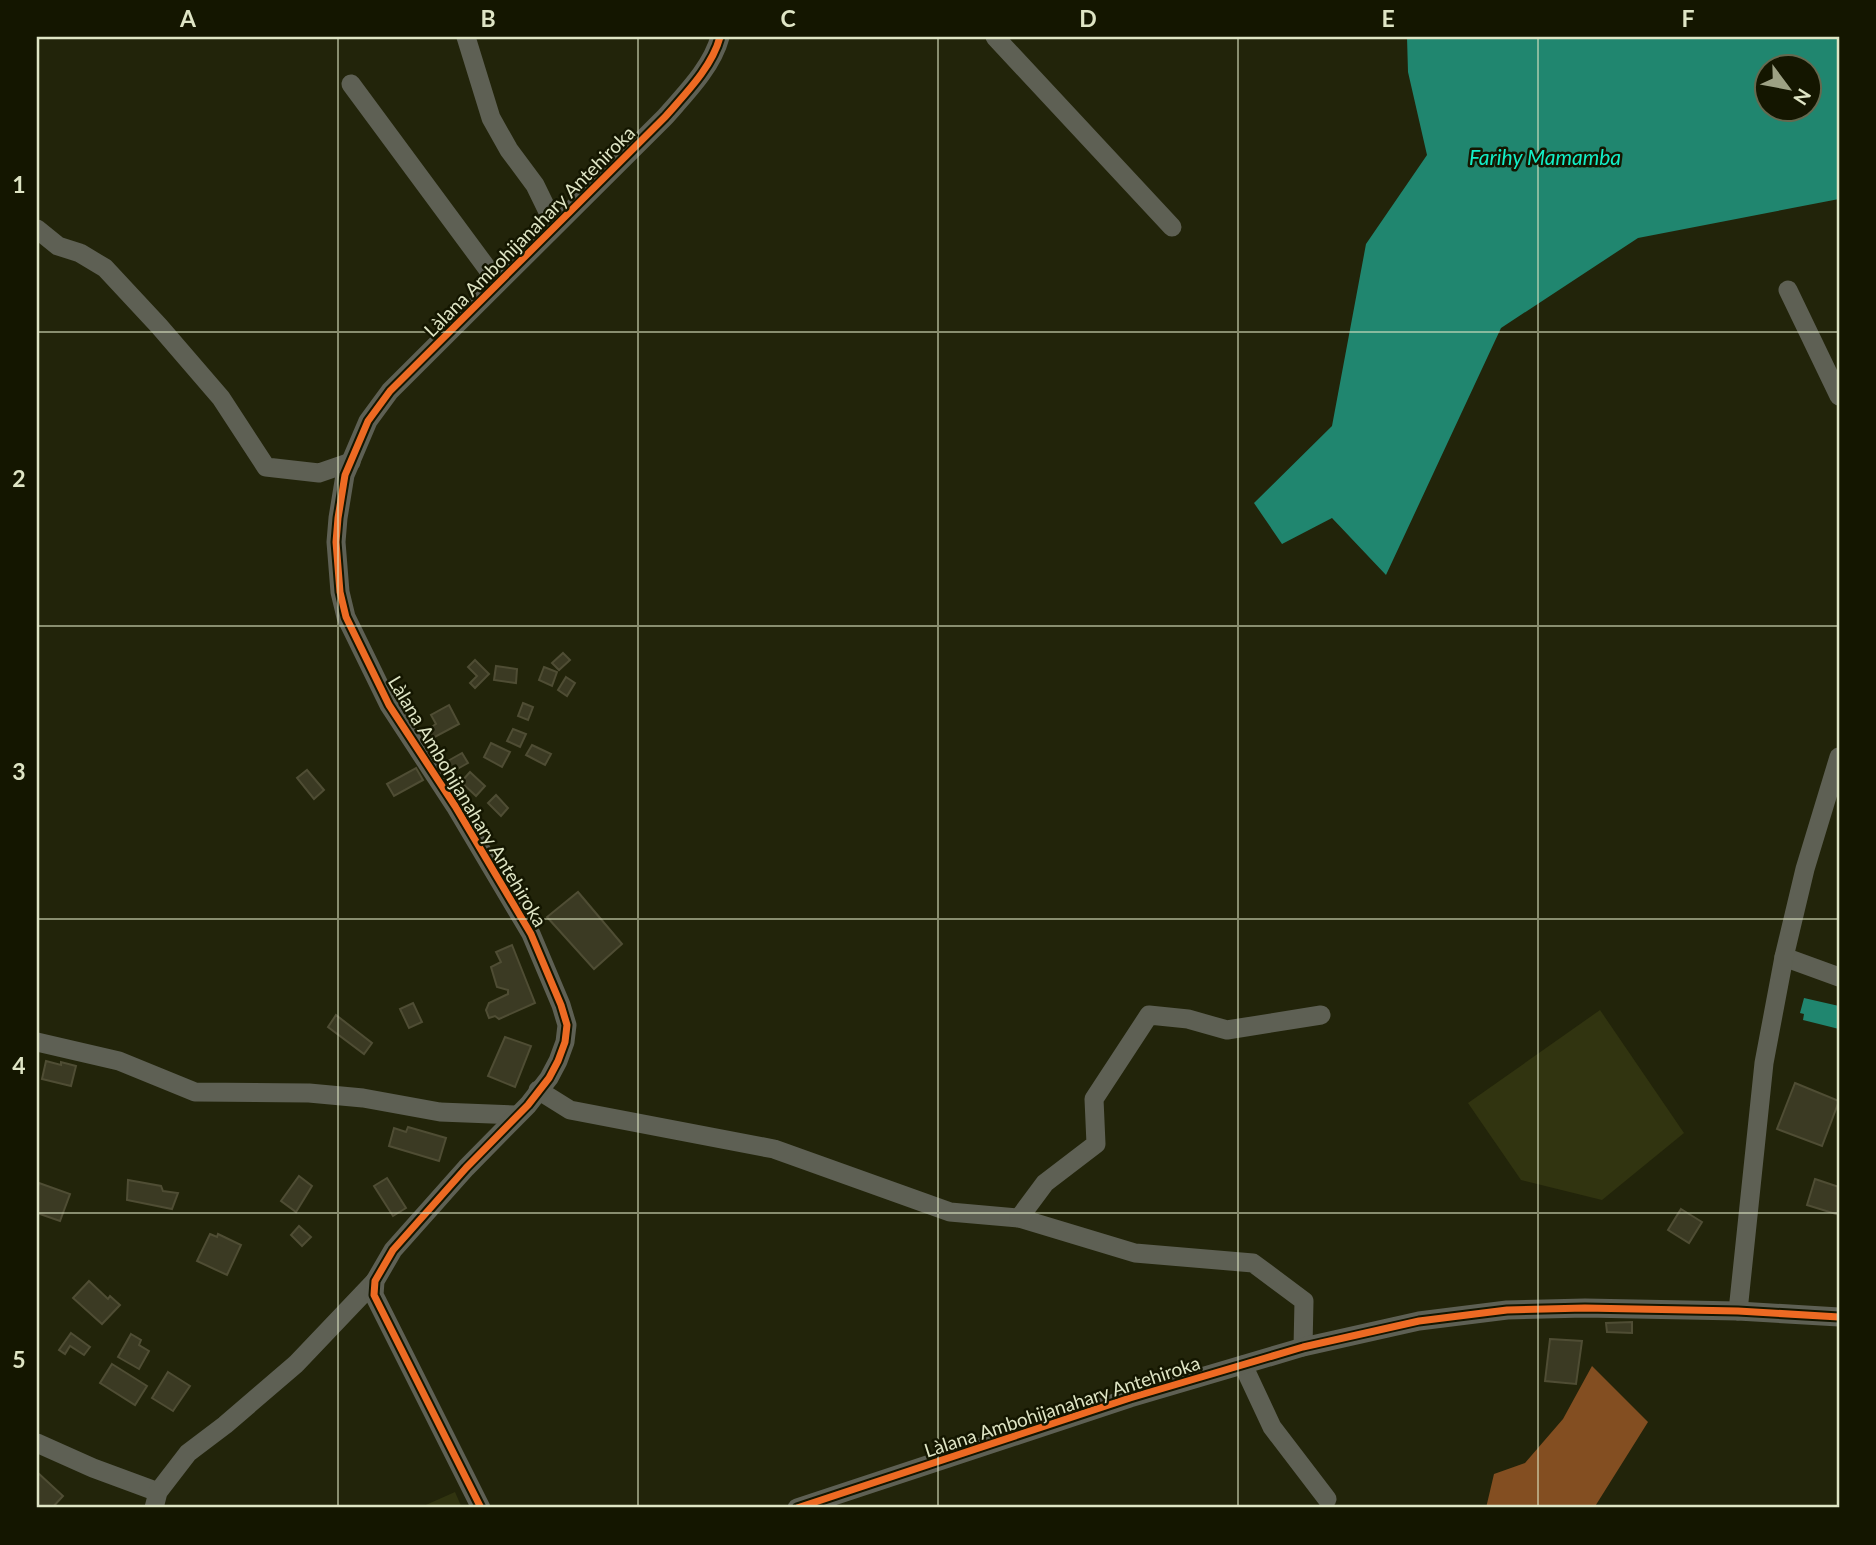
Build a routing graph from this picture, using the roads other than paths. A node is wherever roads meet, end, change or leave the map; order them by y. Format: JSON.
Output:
{"nodes":[{"id":1,"x":466,"y":37,"type":"edge"},
{"id":2,"x":995,"y":37,"type":"edge"},
{"id":3,"x":721,"y":42,"type":"edge"},
{"id":4,"x":351,"y":84,"type":"dead end"},
{"id":5,"x":555,"y":226,"type":"junction"},
{"id":6,"x":1172,"y":227,"type":"dead end"},
{"id":7,"x":37,"y":229,"type":"edge"},
{"id":8,"x":498,"y":283,"type":"junction"},
{"id":9,"x":1788,"y":289,"type":"dead end"},
{"id":10,"x":1839,"y":396,"type":"edge"},
{"id":11,"x":351,"y":462,"type":"junction"},
{"id":12,"x":1839,"y":757,"type":"edge"},
{"id":13,"x":1839,"y":806,"type":"edge"},
{"id":14,"x":1816,"y":829,"type":"junction"},
{"id":15,"x":1784,"y":957,"type":"junction"},
{"id":16,"x":1839,"y":977,"type":"edge"},
{"id":17,"x":1321,"y":1015,"type":"dead end"},
{"id":18,"x":37,"y":1042,"type":"edge"},
{"id":19,"x":538,"y":1090,"type":"junction"},
{"id":20,"x":516,"y":1115,"type":"junction"},
{"id":21,"x":1019,"y":1218,"type":"junction"},
{"id":22,"x":375,"y":1281,"type":"junction"},
{"id":23,"x":1738,"y":1311,"type":"junction"},
{"id":24,"x":1839,"y":1317,"type":"edge"},
{"id":25,"x":1304,"y":1347,"type":"junction"},
{"id":26,"x":1243,"y":1365,"type":"junction"},
{"id":27,"x":37,"y":1443,"type":"edge"},
{"id":28,"x":1327,"y":1499,"type":"dead end"},
{"id":29,"x":156,"y":1500,"type":"edge"},
{"id":30,"x":481,"y":1508,"type":"edge"},
{"id":31,"x":797,"y":1508,"type":"edge"}],
"edges":[{"from":1,"to":5,"type":"street"},
{"from":2,"to":6,"type":"street"},
{"from":3,"to":5,"type":"street","name":"Làlana Ambohijanahary Antehiroka"},
{"from":4,"to":8,"type":"street"},
{"from":5,"to":8,"type":"street","name":"Làlana Ambohijanahary Antehiroka"},
{"from":7,"to":11,"type":"street"},
{"from":8,"to":11,"type":"street","name":"Làlana Ambohijanahary Antehiroka"},
{"from":9,"to":10,"type":"street"},
{"from":11,"to":19,"type":"street","name":"Làlana Ambohijanahary Antehiroka"},
{"from":12,"to":14,"type":"street"},
{"from":13,"to":14,"type":"street"},
{"from":14,"to":15,"type":"street"},
{"from":15,"to":16,"type":"street"},
{"from":15,"to":23,"type":"street"},
{"from":17,"to":21,"type":"street"},
{"from":18,"to":20,"type":"street"},
{"from":19,"to":20,"type":"street","name":"Làlana Ambohijanahary Antehiroka"},
{"from":19,"to":21,"type":"street"},
{"from":20,"to":22,"type":"street","name":"Làlana Ambohijanahary Antehiroka"},
{"from":21,"to":25,"type":"street"},
{"from":22,"to":29,"type":"street","name":"Làlana Ambohijanahary Antehiroka"},
{"from":22,"to":30,"type":"street"},
{"from":23,"to":24,"type":"street","name":"Làlana Ambohijanahary Antehiroka"},
{"from":23,"to":25,"type":"street","name":"Làlana Ambohijanahary Antehiroka"},
{"from":25,"to":26,"type":"street","name":"Làlana Ambohijanahary Antehiroka"},
{"from":26,"to":28,"type":"street"},
{"from":26,"to":31,"type":"street","name":"Làlana Ambohijanahary Antehiroka"},
{"from":27,"to":29,"type":"street"}]}
